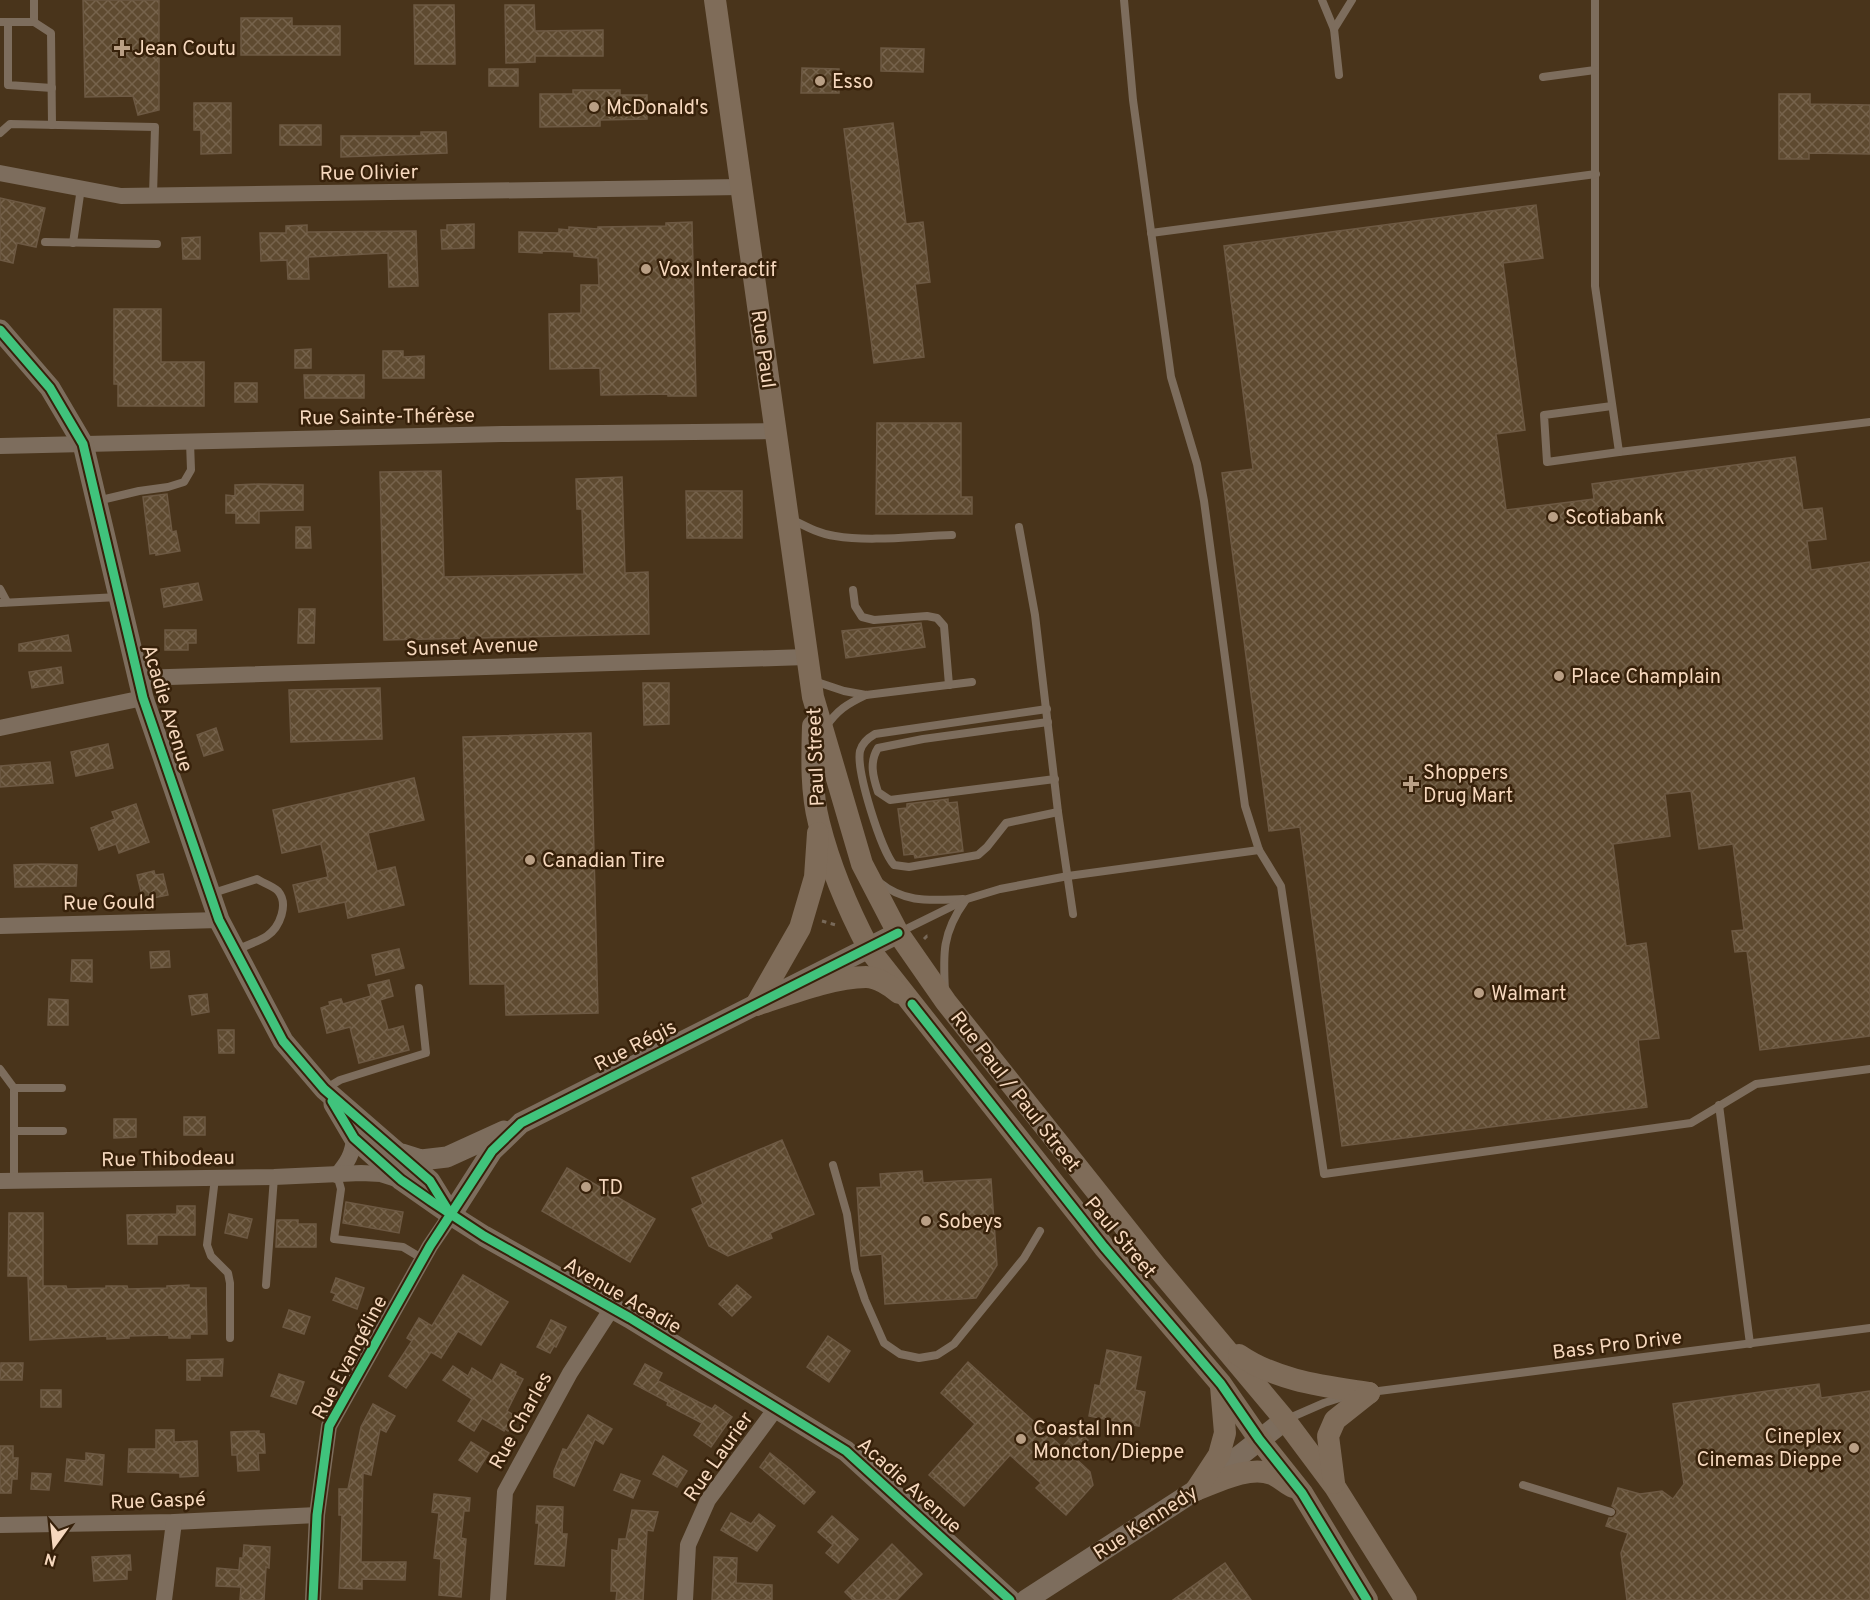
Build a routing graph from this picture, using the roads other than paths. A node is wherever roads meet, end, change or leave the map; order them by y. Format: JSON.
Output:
{"nodes":[{"id":1,"x":33,"y":0,"type":"edge"},
{"id":2,"x":715,"y":0,"type":"edge"},
{"id":3,"x":1124,"y":0,"type":"edge"},
{"id":4,"x":1322,"y":0,"type":"edge"},
{"id":5,"x":1352,"y":0,"type":"edge"},
{"id":6,"x":1595,"y":0,"type":"edge"},
{"id":7,"x":4,"y":22,"type":"edge"},
{"id":8,"x":34,"y":22,"type":"junction"},
{"id":9,"x":1334,"y":29,"type":"junction"},
{"id":10,"x":1595,"y":70,"type":"junction"},
{"id":11,"x":1339,"y":75,"type":"dead end"},
{"id":12,"x":1543,"y":77,"type":"dead end"},
{"id":13,"x":52,"y":88,"type":"junction"},
{"id":14,"x":52,"y":125,"type":"junction"},
{"id":15,"x":0,"y":133,"type":"edge"},
{"id":16,"x":0,"y":172,"type":"edge"},
{"id":17,"x":1596,"y":174,"type":"junction"},
{"id":18,"x":741,"y":187,"type":"junction"},
{"id":19,"x":81,"y":188,"type":"junction"},
{"id":20,"x":153,"y":195,"type":"junction"},
{"id":21,"x":1151,"y":233,"type":"junction"},
{"id":22,"x":45,"y":242,"type":"dead end"},
{"id":23,"x":73,"y":243,"type":"junction"},
{"id":24,"x":158,"y":244,"type":"dead end"},
{"id":25,"x":0,"y":330,"type":"edge"},
{"id":26,"x":1612,"y":406,"type":"junction"},
{"id":27,"x":1870,"y":423,"type":"edge"},
{"id":28,"x":776,"y":431,"type":"junction"},
{"id":29,"x":190,"y":441,"type":"junction"},
{"id":30,"x":83,"y":444,"type":"junction"},
{"id":31,"x":0,"y":446,"type":"edge"},
{"id":32,"x":1618,"y":452,"type":"junction"},
{"id":33,"x":96,"y":501,"type":"junction"},
{"id":34,"x":788,"y":518,"type":"junction"},
{"id":35,"x":1019,"y":527,"type":"dead end"},
{"id":36,"x":952,"y":535,"type":"dead end"},
{"id":37,"x":0,"y":589,"type":"edge"},
{"id":38,"x":853,"y":590,"type":"dead end"},
{"id":39,"x":119,"y":597,"type":"junction"},
{"id":40,"x":3,"y":603,"type":"edge"},
{"id":41,"x":806,"y":657,"type":"junction"},
{"id":42,"x":972,"y":682,"type":"dead end"},
{"id":43,"x":949,"y":685,"type":"junction"},
{"id":44,"x":141,"y":688,"type":"junction"},
{"id":45,"x":811,"y":688,"type":"junction"},
{"id":46,"x":866,"y":695,"type":"junction"},
{"id":47,"x":1047,"y":710,"type":"junction"},
{"id":48,"x":1048,"y":722,"type":"junction"},
{"id":49,"x":0,"y":728,"type":"edge"},
{"id":50,"x":822,"y":732,"type":"junction"},
{"id":51,"x":1055,"y":779,"type":"junction"},
{"id":52,"x":1058,"y":812,"type":"junction"},
{"id":53,"x":819,"y":823,"type":"junction"},
{"id":54,"x":1259,"y":850,"type":"junction"},
{"id":55,"x":862,"y":864,"type":"junction"},
{"id":56,"x":1068,"y":876,"type":"junction"},
{"id":57,"x":209,"y":894,"type":"junction"},
{"id":58,"x":967,"y":899,"type":"junction"},
{"id":59,"x":1073,"y":914,"type":"dead end"},
{"id":60,"x":219,"y":920,"type":"junction"},
{"id":61,"x":0,"y":926,"type":"edge"},
{"id":62,"x":898,"y":933,"type":"junction"},
{"id":63,"x":869,"y":949,"type":"junction"},
{"id":64,"x":235,"y":950,"type":"junction"},
{"id":65,"x":419,"y":988,"type":"dead end"},
{"id":66,"x":946,"y":1002,"type":"junction"},
{"id":67,"x":912,"y":1004,"type":"junction"},
{"id":68,"x":756,"y":1005,"type":"junction"},
{"id":69,"x":0,"y":1069,"type":"edge"},
{"id":70,"x":1870,"y":1069,"type":"edge"},
{"id":71,"x":7,"y":1083,"type":"edge"},
{"id":72,"x":62,"y":1089,"type":"dead end"},
{"id":73,"x":324,"y":1089,"type":"junction"},
{"id":74,"x":1719,"y":1105,"type":"junction"},
{"id":75,"x":521,"y":1123,"type":"junction"},
{"id":76,"x":14,"y":1131,"type":"junction"},
{"id":77,"x":63,"y":1131,"type":"dead end"},
{"id":78,"x":354,"y":1138,"type":"junction"},
{"id":79,"x":398,"y":1152,"type":"junction"},
{"id":80,"x":833,"y":1166,"type":"dead end"},
{"id":81,"x":337,"y":1175,"type":"junction"},
{"id":82,"x":274,"y":1177,"type":"junction"},
{"id":83,"x":215,"y":1178,"type":"junction"},
{"id":84,"x":401,"y":1180,"type":"junction"},
{"id":85,"x":7,"y":1181,"type":"edge"},
{"id":86,"x":451,"y":1215,"type":"junction"},
{"id":87,"x":1040,"y":1231,"type":"dead end"},
{"id":88,"x":423,"y":1259,"type":"junction"},
{"id":89,"x":266,"y":1285,"type":"dead end"},
{"id":90,"x":612,"y":1308,"type":"junction"},
{"id":91,"x":1870,"y":1328,"type":"edge"},
{"id":92,"x":230,"y":1338,"type":"dead end"},
{"id":93,"x":1750,"y":1344,"type":"junction"},
{"id":94,"x":1225,"y":1346,"type":"junction"},
{"id":95,"x":1221,"y":1384,"type":"junction"},
{"id":96,"x":1369,"y":1393,"type":"junction"},
{"id":97,"x":777,"y":1407,"type":"junction"},
{"id":98,"x":1285,"y":1420,"type":"junction"},
{"id":99,"x":1259,"y":1439,"type":"junction"},
{"id":100,"x":1523,"y":1485,"type":"dead end"},
{"id":101,"x":1335,"y":1487,"type":"junction"},
{"id":102,"x":1196,"y":1490,"type":"junction"},
{"id":103,"x":1302,"y":1493,"type":"junction"},
{"id":104,"x":1611,"y":1512,"type":"dead end"},
{"id":105,"x":317,"y":1515,"type":"junction"},
{"id":106,"x":174,"y":1522,"type":"junction"},
{"id":107,"x":0,"y":1525,"type":"edge"},
{"id":108,"x":164,"y":1600,"type":"edge"},
{"id":109,"x":313,"y":1600,"type":"edge"},
{"id":110,"x":498,"y":1600,"type":"edge"},
{"id":111,"x":685,"y":1600,"type":"edge"},
{"id":112,"x":1010,"y":1600,"type":"edge"},
{"id":113,"x":1026,"y":1600,"type":"edge"},
{"id":114,"x":1367,"y":1600,"type":"edge"},
{"id":115,"x":1406,"y":1600,"type":"edge"}],
"edges":[{"from":1,"to":8,"type":"lane"},
{"from":2,"to":18,"type":"main road","name":"Rue Paul"},
{"from":3,"to":21,"type":"lane"},
{"from":4,"to":9,"type":"lane"},
{"from":5,"to":9,"type":"lane"},
{"from":6,"to":10,"type":"lane"},
{"from":7,"to":8,"type":"lane"},
{"from":7,"to":13,"type":"lane"},
{"from":8,"to":13,"type":"lane"},
{"from":9,"to":11,"type":"lane"},
{"from":10,"to":12,"type":"lane"},
{"from":10,"to":17,"type":"lane"},
{"from":13,"to":14,"type":"lane"},
{"from":14,"to":15,"type":"lane"},
{"from":14,"to":20,"type":"lane"},
{"from":16,"to":19,"type":"street","name":"Rue Olivier"},
{"from":17,"to":21,"type":"lane"},
{"from":17,"to":26,"type":"lane"},
{"from":18,"to":20,"type":"street","name":"Rue Olivier"},
{"from":18,"to":28,"type":"main road","name":"Rue Paul"},
{"from":19,"to":20,"type":"street","name":"Rue Olivier"},
{"from":19,"to":23,"type":"lane"},
{"from":21,"to":54,"type":"lane"},
{"from":22,"to":23,"type":"lane"},
{"from":23,"to":24,"type":"lane"},
{"from":25,"to":30,"type":"street","name":"Acadie Avenue"},
{"from":26,"to":32,"type":"lane"},
{"from":26,"to":32,"type":"lane"},
{"from":27,"to":32,"type":"lane"},
{"from":28,"to":29,"type":"street","name":"Rue Sainte-Thérèse"},
{"from":28,"to":34,"type":"main road","name":"Rue Paul"},
{"from":29,"to":30,"type":"street","name":"Rue Sainte-Thérèse"},
{"from":29,"to":33,"type":"lane"},
{"from":30,"to":31,"type":"street","name":"Rue Sainte-Thérèse"},
{"from":30,"to":33,"type":"street","name":"Acadie Avenue"},
{"from":33,"to":39,"type":"street","name":"Acadie Avenue"},
{"from":34,"to":36,"type":"lane"},
{"from":34,"to":41,"type":"main road","name":"Rue Paul"},
{"from":35,"to":47,"type":"lane"},
{"from":37,"to":40,"type":"lane"},
{"from":38,"to":43,"type":"lane"},
{"from":39,"to":40,"type":"lane"},
{"from":39,"to":44,"type":"street","name":"Acadie Avenue"},
{"from":41,"to":44,"type":"street","name":"Sunset Avenue"},
{"from":41,"to":45,"type":"main road","name":"Rue Paul"},
{"from":42,"to":43,"type":"lane"},
{"from":43,"to":46,"type":"lane"},
{"from":44,"to":49,"type":"street","name":"Sunset Avenue"},
{"from":44,"to":57,"type":"street","name":"Acadie Avenue"},
{"from":45,"to":46,"type":"lane"},
{"from":45,"to":50,"type":"main road","name":"Paul Street"},
{"from":45,"to":53,"type":"main road","name":"Paul Street"},
{"from":46,"to":50,"type":"lane"},
{"from":47,"to":48,"type":"lane"},
{"from":47,"to":52,"type":"lane"},
{"from":48,"to":51,"type":"lane"},
{"from":48,"to":51,"type":"lane"},
{"from":50,"to":55,"type":"main road","name":"Paul Street"},
{"from":51,"to":52,"type":"lane"},
{"from":52,"to":56,"type":"lane"},
{"from":53,"to":63,"type":"main road","name":"Paul Street"},
{"from":53,"to":68,"type":"main road"},
{"from":54,"to":56,"type":"lane"},
{"from":54,"to":74,"type":"lane"},
{"from":55,"to":58,"type":"lane"},
{"from":55,"to":62,"type":"main road","name":"Paul Street"},
{"from":56,"to":58,"type":"lane"},
{"from":56,"to":59,"type":"lane"},
{"from":57,"to":60,"type":"street","name":"Acadie Avenue"},
{"from":57,"to":64,"type":"lane"},
{"from":58,"to":62,"type":"lane"},
{"from":58,"to":66,"type":"lane"},
{"from":60,"to":61,"type":"street","name":"Rue Gould"},
{"from":60,"to":64,"type":"street","name":"Acadie Avenue"},
{"from":62,"to":63,"type":"street","name":"Rue Régis"},
{"from":62,"to":66,"type":"main road","name":"Paul Street"},
{"from":63,"to":67,"type":"main road","name":"Paul Street"},
{"from":63,"to":68,"type":"street","name":"Rue Régis"},
{"from":64,"to":73,"type":"street","name":"Acadie Avenue"},
{"from":65,"to":73,"type":"lane"},
{"from":66,"to":94,"type":"main road","name":"Rue Paul / Paul Street"},
{"from":67,"to":68,"type":"main road"},
{"from":67,"to":95,"type":"main road","name":"Paul Street"},
{"from":68,"to":75,"type":"street","name":"Rue Régis"},
{"from":69,"to":71,"type":"lane"},
{"from":70,"to":74,"type":"lane"},
{"from":71,"to":72,"type":"lane"},
{"from":71,"to":76,"type":"lane"},
{"from":73,"to":78,"type":"street","name":"Acadie Avenue"},
{"from":73,"to":79,"type":"street","name":"Acadie Avenue"},
{"from":74,"to":93,"type":"lane"},
{"from":75,"to":79,"type":"street"},
{"from":75,"to":86,"type":"street","name":"Rue Régis"},
{"from":76,"to":77,"type":"lane"},
{"from":76,"to":85,"type":"lane"},
{"from":78,"to":81,"type":"street"},
{"from":78,"to":84,"type":"street","name":"Acadie Avenue"},
{"from":79,"to":86,"type":"street","name":"Acadie Avenue"},
{"from":80,"to":87,"type":"lane"},
{"from":81,"to":82,"type":"street","name":"Rue Thibodeau"},
{"from":81,"to":84,"type":"street","name":"Rue Thibodeau"},
{"from":81,"to":88,"type":"lane"},
{"from":82,"to":83,"type":"street","name":"Rue Thibodeau"},
{"from":82,"to":89,"type":"lane"},
{"from":83,"to":85,"type":"street","name":"Rue Thibodeau"},
{"from":83,"to":92,"type":"lane"},
{"from":84,"to":86,"type":"street","name":"Acadie Avenue"},
{"from":86,"to":88,"type":"street","name":"Rue Evangéline"},
{"from":86,"to":90,"type":"street","name":"Avenue Acadie"},
{"from":88,"to":105,"type":"street","name":"Rue Evangéline"},
{"from":90,"to":97,"type":"street","name":"Avenue Acadie"},
{"from":90,"to":110,"type":"street","name":"Rue Charles"},
{"from":91,"to":93,"type":"lane","name":"Bass Pro Drive"},
{"from":93,"to":96,"type":"lane","name":"Bass Pro Drive"},
{"from":94,"to":96,"type":"main road"},
{"from":94,"to":98,"type":"main road"},
{"from":95,"to":99,"type":"main road","name":"Paul Street"},
{"from":95,"to":102,"type":"main road"},
{"from":96,"to":98,"type":"lane","name":"Bass Pro Drive"},
{"from":96,"to":101,"type":"main road"},
{"from":97,"to":111,"type":"street","name":"Rue Laurier"},
{"from":97,"to":112,"type":"street","name":"Acadie Avenue"},
{"from":98,"to":99,"type":"street","name":"Rue Kennedy"},
{"from":98,"to":101,"type":"main road"},
{"from":99,"to":102,"type":"street","name":"Rue Kennedy"},
{"from":99,"to":103,"type":"main road","name":"Paul Street"},
{"from":100,"to":104,"type":"lane"},
{"from":101,"to":115,"type":"main road"},
{"from":102,"to":103,"type":"main road"},
{"from":102,"to":113,"type":"street","name":"Rue Kennedy"},
{"from":103,"to":114,"type":"main road"},
{"from":105,"to":106,"type":"street","name":"Rue Gaspé"},
{"from":105,"to":109,"type":"street","name":"Rue Evangéline"},
{"from":106,"to":107,"type":"street","name":"Rue Gaspé"},
{"from":106,"to":108,"type":"street"}]}
